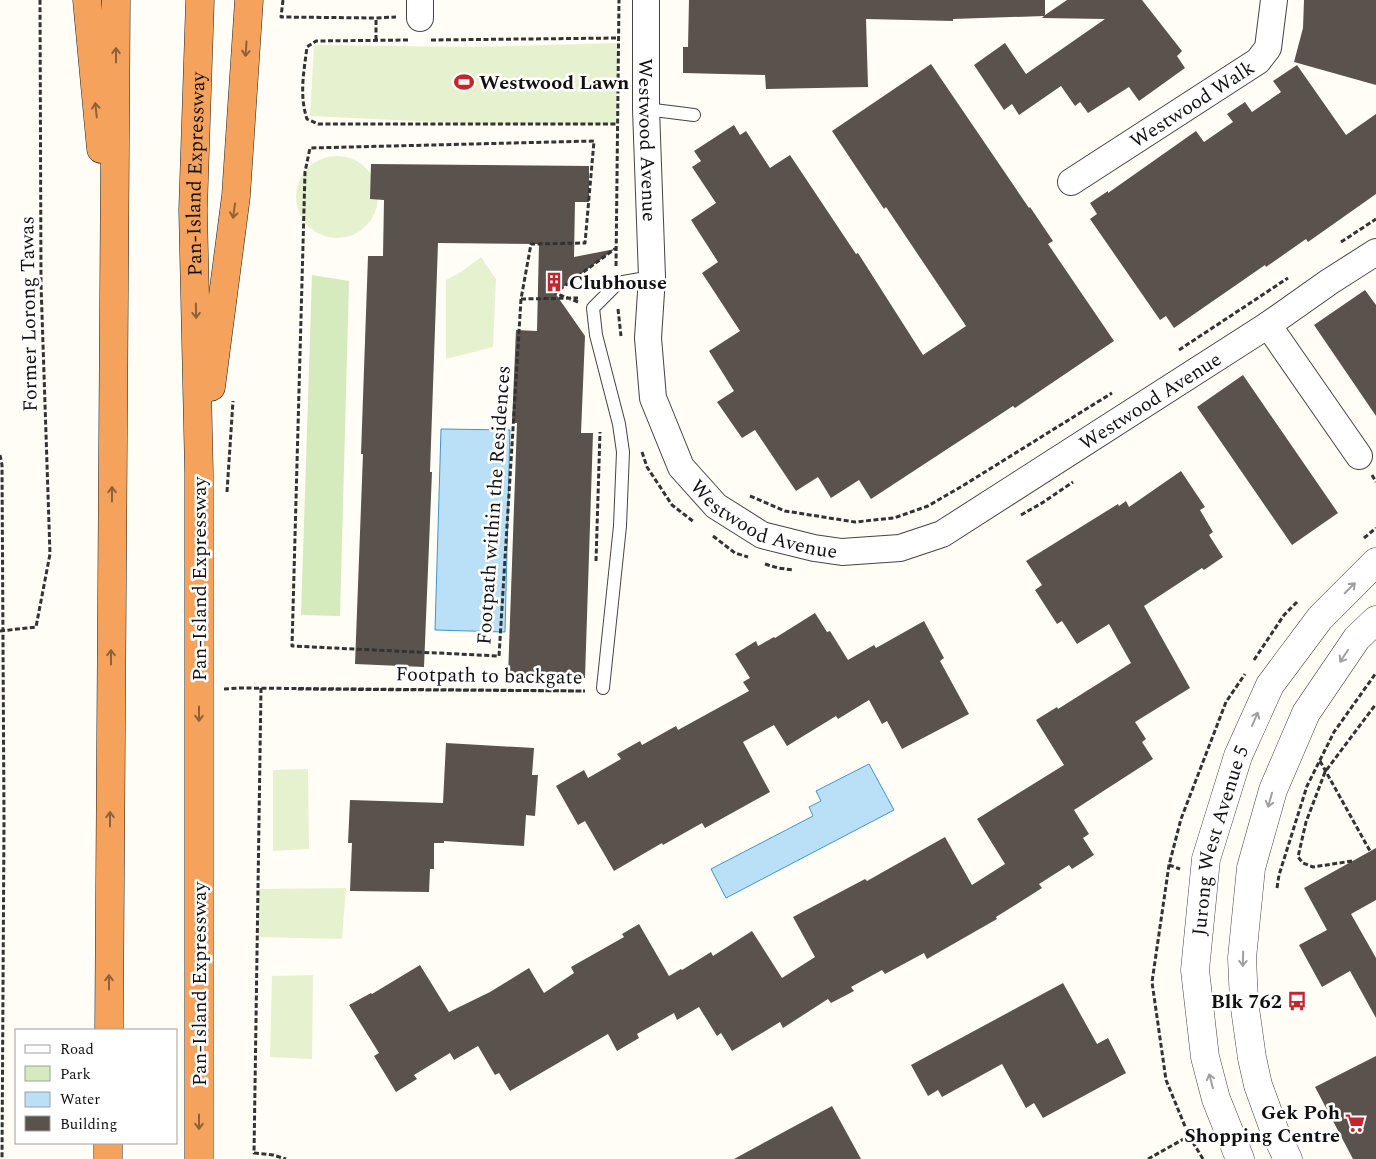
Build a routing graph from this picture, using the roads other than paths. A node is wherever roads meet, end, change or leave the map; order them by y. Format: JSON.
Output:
{"nodes":[{"id":1,"x":87,"y":0,"type":"edge"},
{"id":2,"x":116,"y":0,"type":"edge"},
{"id":3,"x":200,"y":0,"type":"edge"},
{"id":4,"x":249,"y":0,"type":"edge"},
{"id":5,"x":646,"y":0,"type":"edge"},
{"id":6,"x":1274,"y":0,"type":"edge"},
{"id":7,"x":646,"y":109,"type":"junction"},
{"id":8,"x":694,"y":115,"type":"dead end"},
{"id":9,"x":1071,"y":182,"type":"dead end"},
{"id":10,"x":114,"y":191,"type":"junction"},
{"id":11,"x":1376,"y":252,"type":"edge"},
{"id":12,"x":652,"y":277,"type":"junction"},
{"id":13,"x":1268,"y":325,"type":"junction"},
{"id":14,"x":1359,"y":456,"type":"dead end"},
{"id":15,"x":199,"y":473,"type":"junction"},
{"id":16,"x":1376,"y":562,"type":"edge"},
{"id":17,"x":1376,"y":620,"type":"edge"},
{"id":18,"x":604,"y":688,"type":"dead end"},
{"id":19,"x":108,"y":1029,"type":"edge"},
{"id":20,"x":108,"y":1144,"type":"edge"},
{"id":21,"x":108,"y":1159,"type":"edge"},
{"id":22,"x":199,"y":1159,"type":"edge"},
{"id":23,"x":1240,"y":1159,"type":"edge"},
{"id":24,"x":1288,"y":1159,"type":"edge"}],
"edges":[{"from":10,"to":1,"type":"highway","one_way":true},
{"from":10,"to":2,"type":"highway","one_way":true},
{"from":3,"to":15,"type":"highway","name":"Pan-Island Expressway","one_way":true},
{"from":4,"to":15,"type":"highway","one_way":true},
{"from":5,"to":7,"type":"street","name":"Westwood Avenue"},
{"from":6,"to":9,"type":"street","name":"Westwood Walk"},
{"from":7,"to":8,"type":"lane"},
{"from":7,"to":12,"type":"street","name":"Westwood Avenue"},
{"from":19,"to":10,"type":"highway","one_way":true},
{"from":11,"to":13,"type":"street","name":"Westwood Avenue"},
{"from":12,"to":13,"type":"street","name":"Westwood Avenue"},
{"from":12,"to":18,"type":"lane"},
{"from":13,"to":14,"type":"street"},
{"from":15,"to":22,"type":"highway","name":"Pan-Island Expressway","one_way":true},
{"from":23,"to":16,"type":"street","name":"Jurong West Avenue 5","one_way":true},
{"from":17,"to":24,"type":"street","name":"Jurong West Avenue 5","one_way":true},
{"from":20,"to":21,"type":"highway"}]}
